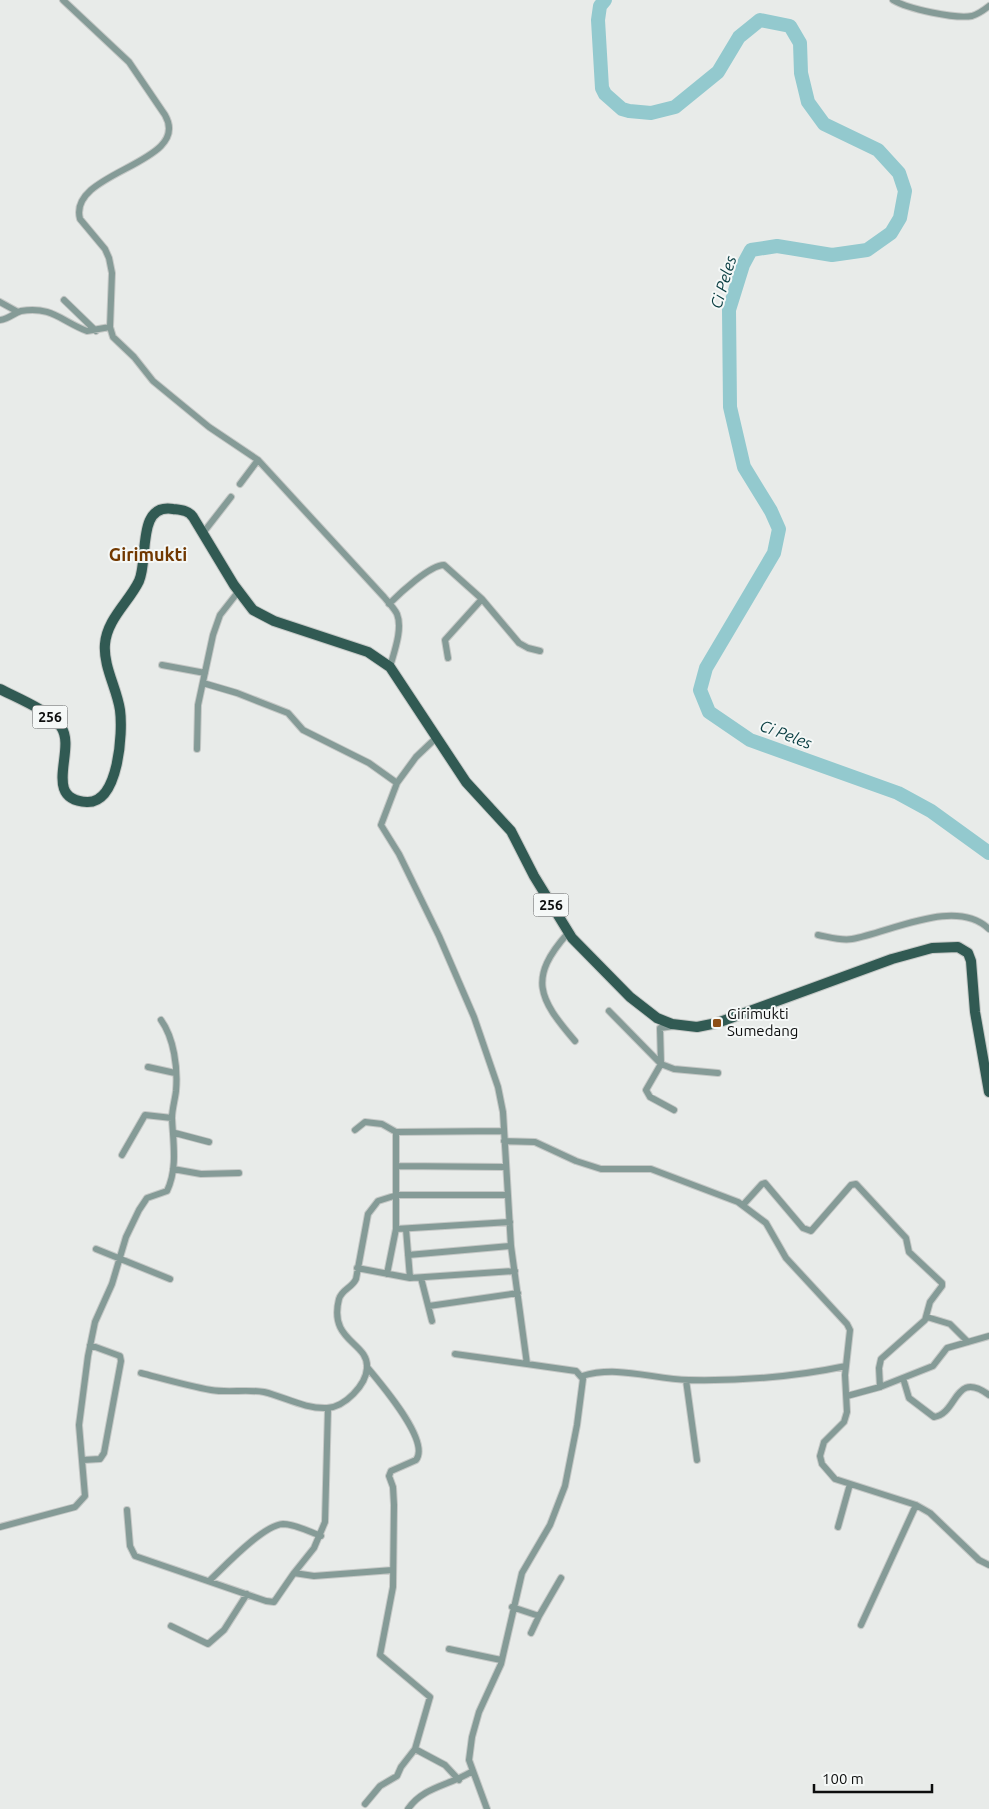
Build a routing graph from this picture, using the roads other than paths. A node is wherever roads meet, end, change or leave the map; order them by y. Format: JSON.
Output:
{"nodes":[{"id":1,"x":63,"y":0,"type":"edge"},
{"id":2,"x":894,"y":0,"type":"edge"},
{"id":3,"x":989,"y":6,"type":"edge"},
{"id":4,"x":64,"y":300,"type":"dead end"},
{"id":5,"x":0,"y":302,"type":"edge"},
{"id":6,"x":18,"y":312,"type":"junction"},
{"id":7,"x":0,"y":320,"type":"edge"},
{"id":8,"x":110,"y":327,"type":"junction"},
{"id":9,"x":96,"y":331,"type":"junction"},
{"id":10,"x":258,"y":460,"type":"junction"},
{"id":11,"x":240,"y":484,"type":"dead end"},
{"id":12,"x":231,"y":497,"type":"dead end"},
{"id":13,"x":203,"y":533,"type":"junction"},
{"id":14,"x":238,"y":592,"type":"junction"},
{"id":15,"x":482,"y":599,"type":"junction"},
{"id":16,"x":389,"y":604,"type":"junction"},
{"id":17,"x":540,"y":650,"type":"dead end"},
{"id":18,"x":448,"y":658,"type":"dead end"},
{"id":19,"x":162,"y":665,"type":"dead end"},
{"id":20,"x":390,"y":667,"type":"junction"},
{"id":21,"x":205,"y":673,"type":"junction"},
{"id":22,"x":202,"y":684,"type":"junction"},
{"id":23,"x":0,"y":689,"type":"edge"},
{"id":24,"x":436,"y":738,"type":"junction"},
{"id":25,"x":197,"y":749,"type":"dead end"},
{"id":26,"x":397,"y":783,"type":"junction"},
{"id":27,"x":989,"y":929,"type":"edge"},
{"id":28,"x":568,"y":933,"type":"junction"},
{"id":29,"x":818,"y":935,"type":"dead end"},
{"id":30,"x":609,"y":1011,"type":"dead end"},
{"id":31,"x":161,"y":1020,"type":"dead end"},
{"id":32,"x":677,"y":1025,"type":"junction"},
{"id":33,"x":575,"y":1041,"type":"dead end"},
{"id":34,"x":661,"y":1064,"type":"junction"},
{"id":35,"x":148,"y":1068,"type":"dead end"},
{"id":36,"x":175,"y":1073,"type":"junction"},
{"id":37,"x":718,"y":1073,"type":"dead end"},
{"id":38,"x":989,"y":1086,"type":"edge"},
{"id":39,"x":674,"y":1110,"type":"dead end"},
{"id":40,"x":172,"y":1118,"type":"junction"},
{"id":41,"x":354,"y":1130,"type":"dead end"},
{"id":42,"x":504,"y":1131,"type":"junction"},
{"id":43,"x":396,"y":1132,"type":"junction"},
{"id":44,"x":175,"y":1133,"type":"junction"},
{"id":45,"x":504,"y":1141,"type":"junction"},
{"id":46,"x":209,"y":1142,"type":"dead end"},
{"id":47,"x":122,"y":1155,"type":"dead end"},
{"id":48,"x":397,"y":1166,"type":"junction"},
{"id":49,"x":505,"y":1166,"type":"junction"},
{"id":50,"x":173,"y":1169,"type":"junction"},
{"id":51,"x":239,"y":1173,"type":"dead end"},
{"id":52,"x":397,"y":1195,"type":"junction"},
{"id":53,"x":507,"y":1195,"type":"junction"},
{"id":54,"x":743,"y":1205,"type":"junction"},
{"id":55,"x":510,"y":1222,"type":"junction"},
{"id":56,"x":396,"y":1229,"type":"junction"},
{"id":57,"x":406,"y":1230,"type":"junction"},
{"id":58,"x":511,"y":1246,"type":"junction"},
{"id":59,"x":96,"y":1249,"type":"dead end"},
{"id":60,"x":408,"y":1255,"type":"junction"},
{"id":61,"x":118,"y":1259,"type":"junction"},
{"id":62,"x":357,"y":1268,"type":"junction"},
{"id":63,"x":515,"y":1271,"type":"junction"},
{"id":64,"x":387,"y":1274,"type":"junction"},
{"id":65,"x":410,"y":1278,"type":"junction"},
{"id":66,"x":421,"y":1278,"type":"junction"},
{"id":67,"x":170,"y":1279,"type":"dead end"},
{"id":68,"x":518,"y":1293,"type":"junction"},
{"id":69,"x":429,"y":1306,"type":"junction"},
{"id":70,"x":927,"y":1317,"type":"junction"},
{"id":71,"x":432,"y":1321,"type":"dead end"},
{"id":72,"x":989,"y":1336,"type":"edge"},
{"id":73,"x":968,"y":1342,"type":"junction"},
{"id":74,"x":90,"y":1345,"type":"junction"},
{"id":75,"x":455,"y":1354,"type":"dead end"},
{"id":76,"x":527,"y":1364,"type":"junction"},
{"id":77,"x":846,"y":1366,"type":"junction"},
{"id":78,"x":367,"y":1367,"type":"junction"},
{"id":79,"x":141,"y":1373,"type":"dead end"},
{"id":80,"x":582,"y":1376,"type":"junction"},
{"id":81,"x":903,"y":1378,"type":"junction"},
{"id":82,"x":686,"y":1380,"type":"junction"},
{"id":83,"x":880,"y":1387,"type":"junction"},
{"id":84,"x":989,"y":1394,"type":"edge"},
{"id":85,"x":847,"y":1396,"type":"junction"},
{"id":86,"x":328,"y":1408,"type":"junction"},
{"id":87,"x":83,"y":1460,"type":"junction"},
{"id":88,"x":697,"y":1460,"type":"dead end"},
{"id":89,"x":850,"y":1484,"type":"junction"},
{"id":90,"x":916,"y":1505,"type":"junction"},
{"id":91,"x":127,"y":1510,"type":"dead end"},
{"id":92,"x":0,"y":1527,"type":"edge"},
{"id":93,"x":838,"y":1527,"type":"dead end"},
{"id":94,"x":320,"y":1536,"type":"junction"},
{"id":95,"x":989,"y":1565,"type":"edge"},
{"id":96,"x":393,"y":1570,"type":"junction"},
{"id":97,"x":294,"y":1573,"type":"junction"},
{"id":98,"x":561,"y":1578,"type":"dead end"},
{"id":99,"x":209,"y":1581,"type":"junction"},
{"id":100,"x":247,"y":1594,"type":"junction"},
{"id":101,"x":512,"y":1607,"type":"junction"},
{"id":102,"x":538,"y":1616,"type":"junction"},
{"id":103,"x":861,"y":1625,"type":"dead end"},
{"id":104,"x":171,"y":1626,"type":"dead end"},
{"id":105,"x":531,"y":1633,"type":"dead end"},
{"id":106,"x":449,"y":1649,"type":"dead end"},
{"id":107,"x":502,"y":1660,"type":"junction"},
{"id":108,"x":415,"y":1749,"type":"junction"},
{"id":109,"x":471,"y":1772,"type":"junction"},
{"id":110,"x":459,"y":1780,"type":"junction"},
{"id":111,"x":365,"y":1804,"type":"dead end"},
{"id":112,"x":408,"y":1809,"type":"edge"},
{"id":113,"x":487,"y":1809,"type":"edge"}],
"edges":[{"from":1,"to":8,"type":"street"},
{"from":2,"to":3,"type":"street"},
{"from":4,"to":9,"type":"street"},
{"from":5,"to":6,"type":"street"},
{"from":6,"to":7,"type":"street"},
{"from":6,"to":9,"type":"street"},
{"from":8,"to":9,"type":"street"},
{"from":8,"to":10,"type":"street"},
{"from":10,"to":11,"type":"street"},
{"from":10,"to":16,"type":"street"},
{"from":12,"to":13,"type":"street"},
{"from":13,"to":14,"type":"main road","number":"256"},
{"from":13,"to":23,"type":"main road","number":"256"},
{"from":14,"to":20,"type":"main road","number":"256"},
{"from":14,"to":21,"type":"street"},
{"from":15,"to":16,"type":"street"},
{"from":15,"to":17,"type":"street"},
{"from":15,"to":18,"type":"street"},
{"from":16,"to":20,"type":"street"},
{"from":19,"to":21,"type":"street"},
{"from":20,"to":24,"type":"main road","number":"256"},
{"from":21,"to":22,"type":"street"},
{"from":22,"to":25,"type":"street"},
{"from":22,"to":26,"type":"street"},
{"from":24,"to":26,"type":"street"},
{"from":24,"to":28,"type":"main road","number":"256"},
{"from":26,"to":42,"type":"street"},
{"from":27,"to":29,"type":"street"},
{"from":28,"to":32,"type":"main road","number":"256"},
{"from":28,"to":33,"type":"street"},
{"from":30,"to":34,"type":"street"},
{"from":31,"to":36,"type":"street"},
{"from":32,"to":34,"type":"street"},
{"from":32,"to":38,"type":"main road","number":"256"},
{"from":34,"to":37,"type":"street"},
{"from":34,"to":39,"type":"street"},
{"from":35,"to":36,"type":"street"},
{"from":36,"to":40,"type":"street"},
{"from":40,"to":44,"type":"street"},
{"from":40,"to":47,"type":"street"},
{"from":41,"to":43,"type":"street"},
{"from":42,"to":43,"type":"street"},
{"from":42,"to":45,"type":"street"},
{"from":43,"to":48,"type":"street"},
{"from":44,"to":46,"type":"street"},
{"from":44,"to":50,"type":"street"},
{"from":45,"to":49,"type":"street"},
{"from":45,"to":54,"type":"street"},
{"from":48,"to":49,"type":"street"},
{"from":48,"to":52,"type":"street"},
{"from":49,"to":53,"type":"street"},
{"from":50,"to":51,"type":"street"},
{"from":50,"to":61,"type":"street"},
{"from":52,"to":53,"type":"street"},
{"from":52,"to":56,"type":"street"},
{"from":52,"to":62,"type":"street"},
{"from":53,"to":55,"type":"street"},
{"from":54,"to":70,"type":"street"},
{"from":54,"to":77,"type":"street"},
{"from":55,"to":57,"type":"street"},
{"from":55,"to":58,"type":"street"},
{"from":56,"to":57,"type":"street"},
{"from":56,"to":64,"type":"street"},
{"from":57,"to":60,"type":"street"},
{"from":58,"to":60,"type":"street"},
{"from":58,"to":63,"type":"street"},
{"from":59,"to":61,"type":"street"},
{"from":60,"to":65,"type":"street"},
{"from":61,"to":67,"type":"street"},
{"from":61,"to":74,"type":"street"},
{"from":62,"to":64,"type":"street"},
{"from":62,"to":78,"type":"street"},
{"from":63,"to":66,"type":"street"},
{"from":63,"to":68,"type":"street"},
{"from":64,"to":65,"type":"street"},
{"from":65,"to":66,"type":"street"},
{"from":66,"to":69,"type":"street"},
{"from":68,"to":69,"type":"street"},
{"from":68,"to":76,"type":"street"},
{"from":69,"to":71,"type":"street"},
{"from":70,"to":73,"type":"street"},
{"from":70,"to":83,"type":"street"},
{"from":72,"to":73,"type":"street"},
{"from":73,"to":81,"type":"street"},
{"from":74,"to":87,"type":"street"},
{"from":74,"to":87,"type":"street"},
{"from":75,"to":76,"type":"street"},
{"from":76,"to":80,"type":"street"},
{"from":77,"to":82,"type":"street"},
{"from":77,"to":85,"type":"street"},
{"from":78,"to":86,"type":"street"},
{"from":78,"to":96,"type":"street"},
{"from":79,"to":86,"type":"street"},
{"from":80,"to":82,"type":"street"},
{"from":80,"to":101,"type":"street"},
{"from":81,"to":83,"type":"street"},
{"from":81,"to":84,"type":"street"},
{"from":82,"to":88,"type":"street"},
{"from":83,"to":85,"type":"street"},
{"from":85,"to":89,"type":"street"},
{"from":86,"to":94,"type":"street"},
{"from":87,"to":92,"type":"street"},
{"from":89,"to":90,"type":"street"},
{"from":89,"to":93,"type":"street"},
{"from":90,"to":95,"type":"street"},
{"from":90,"to":103,"type":"street"},
{"from":91,"to":99,"type":"street"},
{"from":94,"to":97,"type":"street"},
{"from":94,"to":99,"type":"street"},
{"from":96,"to":97,"type":"street"},
{"from":96,"to":108,"type":"street"},
{"from":97,"to":100,"type":"street"},
{"from":98,"to":102,"type":"street"},
{"from":99,"to":100,"type":"street"},
{"from":100,"to":104,"type":"street"},
{"from":101,"to":102,"type":"street"},
{"from":101,"to":107,"type":"street"},
{"from":102,"to":105,"type":"street"},
{"from":106,"to":107,"type":"street"},
{"from":107,"to":109,"type":"street"},
{"from":108,"to":110,"type":"street"},
{"from":108,"to":111,"type":"street"},
{"from":109,"to":110,"type":"street"},
{"from":109,"to":113,"type":"street"},
{"from":110,"to":112,"type":"street"}]}
